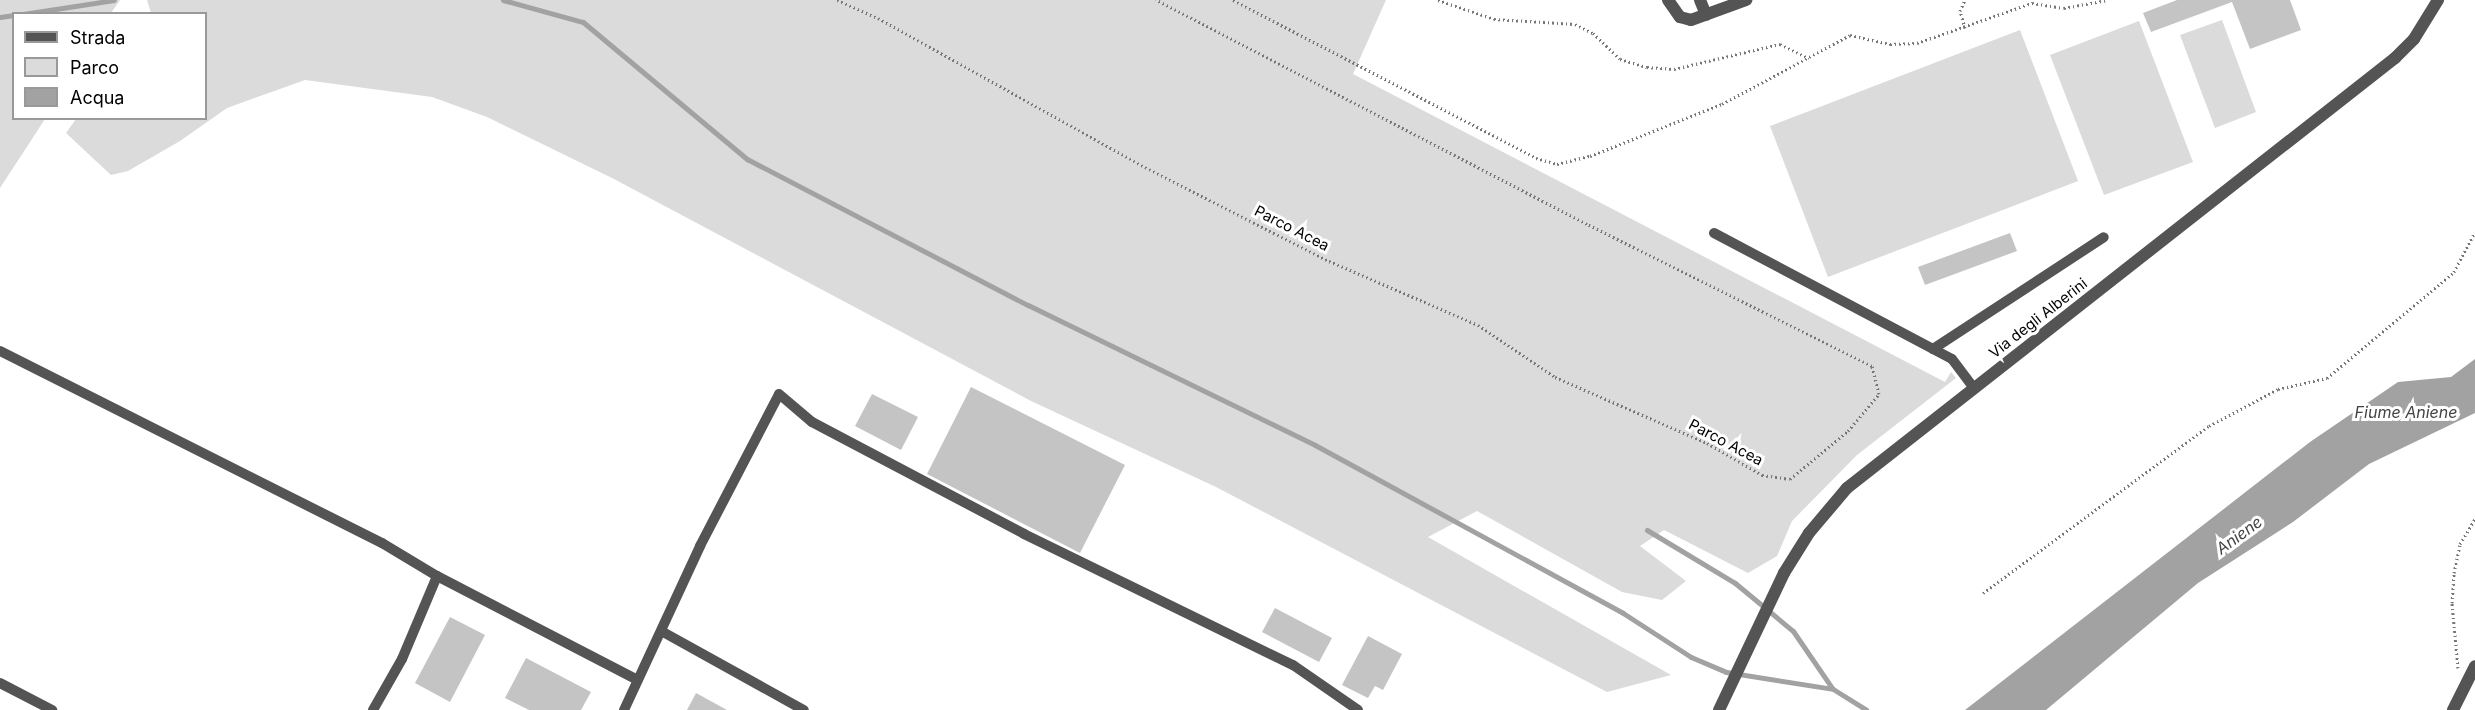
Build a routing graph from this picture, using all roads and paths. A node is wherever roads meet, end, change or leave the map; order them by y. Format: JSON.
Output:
{"nodes":[{"id":1,"x":837,"y":0,"type":"edge"},
{"id":2,"x":1156,"y":0,"type":"edge"},
{"id":3,"x":1233,"y":0,"type":"edge"},
{"id":4,"x":1438,"y":0,"type":"edge"},
{"id":5,"x":1668,"y":0,"type":"edge"},
{"id":6,"x":1700,"y":0,"type":"edge"},
{"id":7,"x":1746,"y":0,"type":"edge"},
{"id":8,"x":1965,"y":0,"type":"edge"},
{"id":9,"x":2107,"y":0,"type":"edge"},
{"id":10,"x":2438,"y":0,"type":"edge"},
{"id":11,"x":1706,"y":15,"type":"junction"},
{"id":12,"x":1965,"y":28,"type":"junction"},
{"id":13,"x":1809,"y":58,"type":"junction"},
{"id":14,"x":2475,"y":232,"type":"edge"},
{"id":15,"x":1714,"y":233,"type":"dead end"},
{"id":16,"x":2104,"y":237,"type":"dead end"},
{"id":17,"x":1933,"y":349,"type":"junction"},
{"id":18,"x":0,"y":351,"type":"edge"},
{"id":19,"x":1973,"y":387,"type":"junction"},
{"id":20,"x":2475,"y":519,"type":"edge"},
{"id":21,"x":437,"y":576,"type":"junction"},
{"id":22,"x":1983,"y":593,"type":"dead end"},
{"id":23,"x":663,"y":632,"type":"junction"},
{"id":24,"x":2475,"y":666,"type":"edge"},
{"id":25,"x":2458,"y":672,"type":"dead end"},
{"id":26,"x":639,"y":680,"type":"junction"},
{"id":27,"x":0,"y":683,"type":"edge"},
{"id":28,"x":2458,"y":707,"type":"edge"},
{"id":29,"x":51,"y":710,"type":"edge"},
{"id":30,"x":373,"y":710,"type":"edge"},
{"id":31,"x":624,"y":710,"type":"edge"},
{"id":32,"x":804,"y":710,"type":"edge"},
{"id":33,"x":1358,"y":710,"type":"edge"},
{"id":34,"x":1719,"y":710,"type":"edge"}],
"edges":[{"from":1,"to":2,"type":"path","name":"Parco Acea"},
{"from":3,"to":13,"type":"path"},
{"from":4,"to":13,"type":"path"},
{"from":5,"to":11,"type":"street"},
{"from":6,"to":11,"type":"street"},
{"from":7,"to":11,"type":"street"},
{"from":8,"to":12,"type":"path"},
{"from":9,"to":12,"type":"path"},
{"from":10,"to":19,"type":"street","name":"Via degli Alberini"},
{"from":12,"to":13,"type":"path"},
{"from":14,"to":22,"type":"path"},
{"from":15,"to":17,"type":"lane"},
{"from":16,"to":17,"type":"lane"},
{"from":17,"to":19,"type":"lane"},
{"from":18,"to":21,"type":"lane"},
{"from":19,"to":34,"type":"street","name":"Via degli Alberini"},
{"from":20,"to":25,"type":"path"},
{"from":21,"to":26,"type":"lane"},
{"from":21,"to":30,"type":"lane"},
{"from":23,"to":26,"type":"lane"},
{"from":23,"to":32,"type":"lane"},
{"from":23,"to":33,"type":"lane"},
{"from":24,"to":28,"type":"street"},
{"from":26,"to":31,"type":"lane"},
{"from":27,"to":29,"type":"lane"}]}
